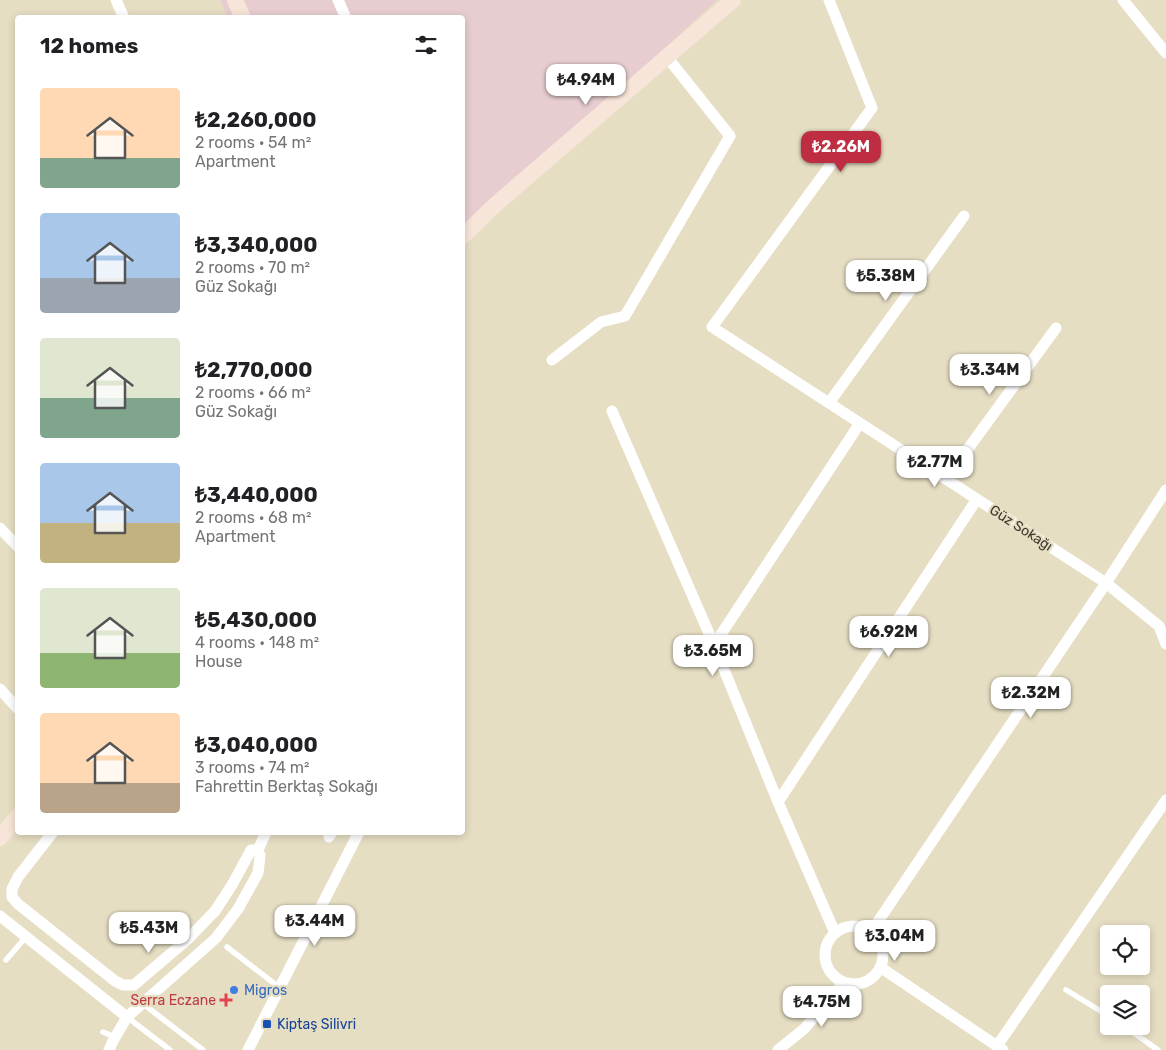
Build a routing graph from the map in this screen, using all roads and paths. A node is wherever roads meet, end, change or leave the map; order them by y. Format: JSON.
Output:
{"nodes":[{"id":1,"x":116,"y":0,"type":"edge"},
{"id":2,"x":235,"y":0,"type":"edge"},
{"id":3,"x":338,"y":0,"type":"edge"},
{"id":4,"x":733,"y":0,"type":"edge"},
{"id":5,"x":829,"y":0,"type":"edge"},
{"id":6,"x":1123,"y":0,"type":"edge"},
{"id":7,"x":123,"y":15,"type":"edge"},
{"id":8,"x":242,"y":15,"type":"edge"},
{"id":9,"x":345,"y":15,"type":"edge"},
{"id":10,"x":1166,"y":53,"type":"edge"},
{"id":11,"x":667,"y":57,"type":"junction"},
{"id":12,"x":964,"y":216,"type":"dead end"},
{"id":13,"x":465,"y":234,"type":"edge"},
{"id":14,"x":1056,"y":328,"type":"dead end"},
{"id":15,"x":552,"y":360,"type":"dead end"},
{"id":16,"x":829,"y":403,"type":"junction"},
{"id":17,"x":612,"y":411,"type":"dead end"},
{"id":18,"x":860,"y":423,"type":"junction"},
{"id":19,"x":946,"y":479,"type":"junction"},
{"id":20,"x":1166,"y":490,"type":"edge"},
{"id":21,"x":977,"y":499,"type":"junction"},
{"id":22,"x":0,"y":528,"type":"edge"},
{"id":23,"x":15,"y":544,"type":"edge"},
{"id":24,"x":1106,"y":583,"type":"junction"},
{"id":25,"x":1166,"y":644,"type":"edge"},
{"id":26,"x":714,"y":645,"type":"junction"},
{"id":27,"x":0,"y":689,"type":"edge"},
{"id":28,"x":15,"y":706,"type":"edge"},
{"id":29,"x":1166,"y":800,"type":"edge"},
{"id":30,"x":778,"y":802,"type":"junction"},
{"id":31,"x":15,"y":820,"type":"edge"},
{"id":32,"x":51,"y":835,"type":"edge"},
{"id":33,"x":265,"y":835,"type":"edge"},
{"id":34,"x":357,"y":835,"type":"edge"},
{"id":35,"x":0,"y":838,"type":"edge"},
{"id":36,"x":258,"y":850,"type":"junction"},
{"id":37,"x":0,"y":916,"type":"edge"},
{"id":38,"x":871,"y":932,"type":"junction"},
{"id":39,"x":835,"y":933,"type":"junction"},
{"id":40,"x":26,"y":937,"type":"junction"},
{"id":41,"x":227,"y":947,"type":"dead end"},
{"id":42,"x":6,"y":960,"type":"dead end"},
{"id":43,"x":880,"y":967,"type":"junction"},
{"id":44,"x":844,"y":982,"type":"junction"},
{"id":45,"x":280,"y":988,"type":"junction"},
{"id":46,"x":1066,"y":990,"type":"dead end"},
{"id":47,"x":142,"y":1003,"type":"junction"},
{"id":48,"x":1100,"y":1011,"type":"edge"},
{"id":49,"x":127,"y":1017,"type":"junction"},
{"id":50,"x":102,"y":1032,"type":"dead end"},
{"id":51,"x":1137,"y":1035,"type":"edge"},
{"id":52,"x":115,"y":1037,"type":"junction"},
{"id":53,"x":1000,"y":1048,"type":"edge"},
{"id":54,"x":110,"y":1050,"type":"edge"},
{"id":55,"x":170,"y":1050,"type":"edge"},
{"id":56,"x":203,"y":1050,"type":"edge"},
{"id":57,"x":248,"y":1050,"type":"edge"},
{"id":58,"x":778,"y":1050,"type":"edge"},
{"id":59,"x":1158,"y":1050,"type":"edge"}],
"edges":[{"from":1,"to":7,"type":"street"},
{"from":2,"to":8,"type":"main road"},
{"from":3,"to":9,"type":"street"},
{"from":4,"to":11,"type":"main road"},
{"from":5,"to":16,"type":"street","name":"Güz Sokağı"},
{"from":6,"to":10,"type":"street"},
{"from":11,"to":13,"type":"main road"},
{"from":11,"to":15,"type":"street"},
{"from":12,"to":16,"type":"street"},
{"from":14,"to":19,"type":"street"},
{"from":16,"to":18,"type":"street","name":"Güz Sokağı"},
{"from":17,"to":26,"type":"street"},
{"from":18,"to":19,"type":"street","name":"Güz Sokağı"},
{"from":18,"to":26,"type":"street"},
{"from":19,"to":21,"type":"street","name":"Güz Sokağı"},
{"from":20,"to":24,"type":"street"},
{"from":21,"to":24,"type":"street","name":"Güz Sokağı"},
{"from":21,"to":30,"type":"street"},
{"from":22,"to":23,"type":"street"},
{"from":24,"to":25,"type":"street","name":"Güz Sokağı"},
{"from":24,"to":38,"type":"street"},
{"from":26,"to":30,"type":"street"},
{"from":27,"to":28,"type":"street"},
{"from":29,"to":53,"type":"street"},
{"from":30,"to":39,"type":"street"},
{"from":31,"to":35,"type":"main road"},
{"from":32,"to":36,"type":"street"},
{"from":33,"to":36,"type":"street"},
{"from":34,"to":45,"type":"street"},
{"from":36,"to":47,"type":"street"},
{"from":37,"to":40,"type":"street"},
{"from":38,"to":39,"type":"street"},
{"from":38,"to":43,"type":"street"},
{"from":39,"to":44,"type":"street"},
{"from":40,"to":42,"type":"lane"},
{"from":40,"to":49,"type":"street"},
{"from":41,"to":45,"type":"lane"},
{"from":43,"to":44,"type":"street"},
{"from":43,"to":53,"type":"street"},
{"from":44,"to":58,"type":"street"},
{"from":45,"to":57,"type":"street"},
{"from":46,"to":48,"type":"lane"},
{"from":47,"to":49,"type":"street"},
{"from":47,"to":56,"type":"lane"},
{"from":49,"to":52,"type":"street"},
{"from":49,"to":55,"type":"lane"},
{"from":50,"to":52,"type":"lane"},
{"from":51,"to":59,"type":"lane"},
{"from":52,"to":54,"type":"street"}]}
